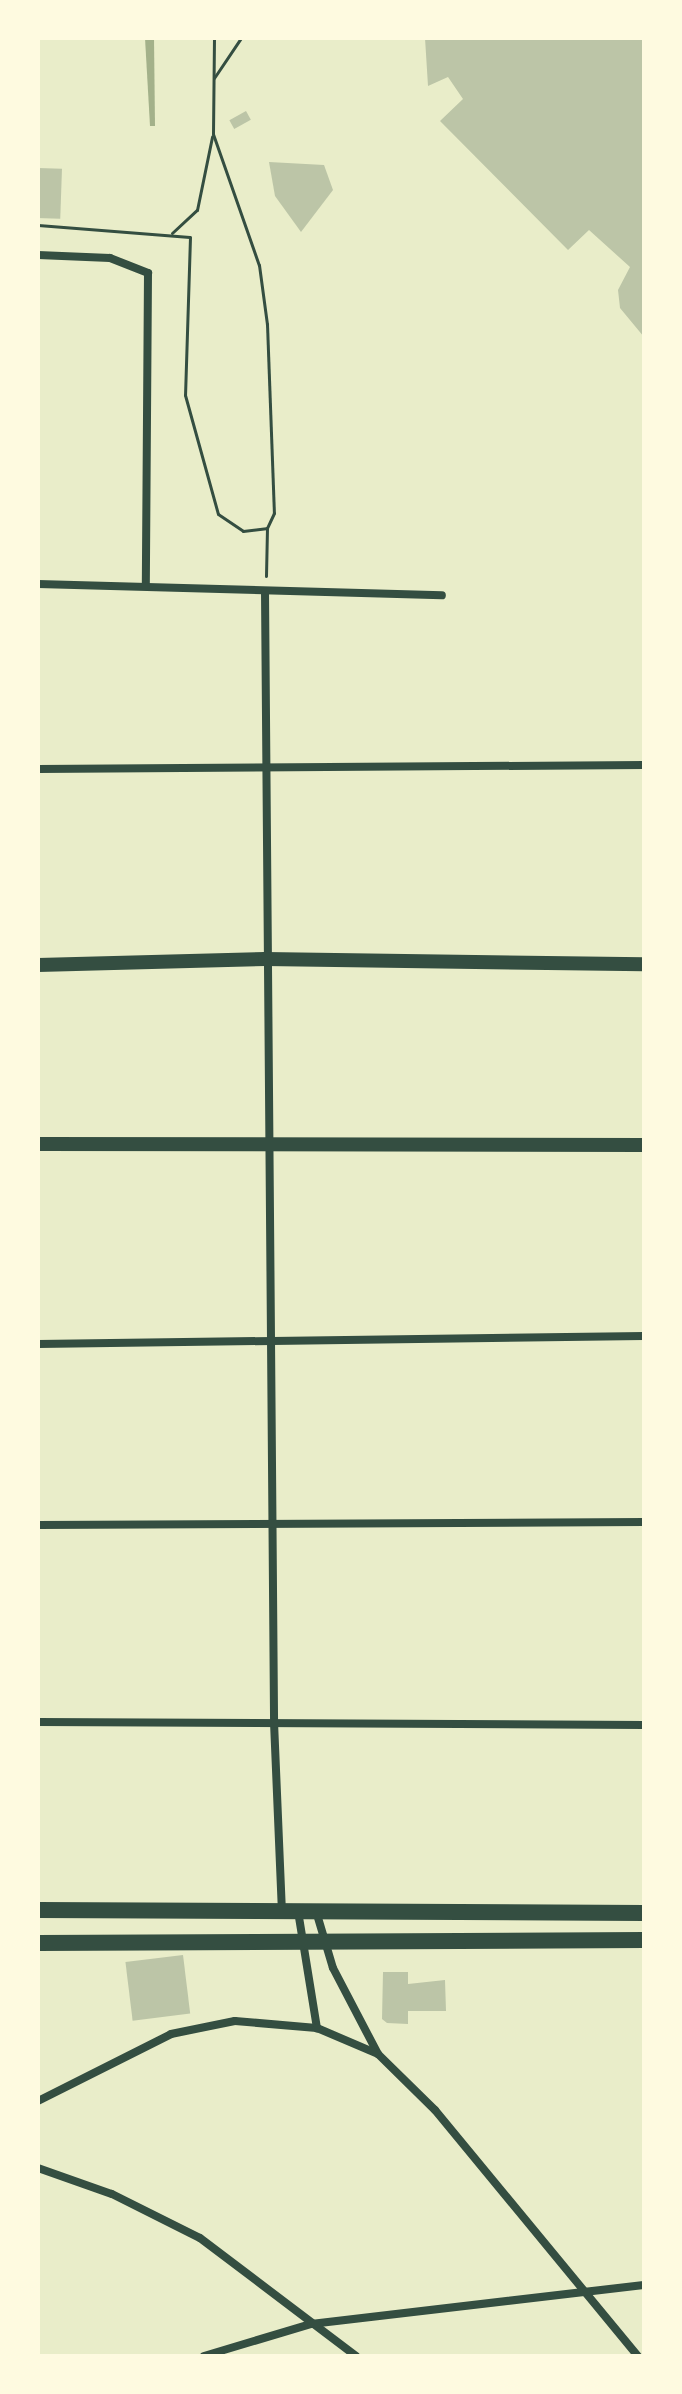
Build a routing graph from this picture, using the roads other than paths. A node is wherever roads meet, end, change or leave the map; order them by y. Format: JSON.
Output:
{"nodes":[{"id":1,"x":38,"y":255,"type":"edge"},
{"id":2,"x":38,"y":584,"type":"edge"},
{"id":3,"x":146,"y":585,"type":"junction"},
{"id":4,"x":265,"y":592,"type":"junction"},
{"id":5,"x":442,"y":595,"type":"dead end"},
{"id":6,"x":263,"y":765,"type":"junction"},
{"id":7,"x":644,"y":765,"type":"edge"},
{"id":8,"x":38,"y":769,"type":"edge"},
{"id":9,"x":265,"y":959,"type":"junction"},
{"id":10,"x":644,"y":964,"type":"edge"},
{"id":11,"x":38,"y":965,"type":"edge"},
{"id":12,"x":38,"y":1144,"type":"edge"},
{"id":13,"x":268,"y":1144,"type":"junction"},
{"id":14,"x":644,"y":1145,"type":"edge"},
{"id":15,"x":644,"y":1336,"type":"edge"},
{"id":16,"x":271,"y":1338,"type":"junction"},
{"id":17,"x":38,"y":1344,"type":"edge"},
{"id":18,"x":644,"y":1522,"type":"edge"},
{"id":19,"x":276,"y":1524,"type":"junction"},
{"id":20,"x":38,"y":1525,"type":"edge"},
{"id":21,"x":38,"y":1722,"type":"edge"},
{"id":22,"x":274,"y":1722,"type":"junction"},
{"id":23,"x":644,"y":1725,"type":"edge"},
{"id":24,"x":38,"y":1910,"type":"edge"},
{"id":25,"x":290,"y":1911,"type":"junction"},
{"id":26,"x":316,"y":1911,"type":"junction"},
{"id":27,"x":605,"y":1912,"type":"junction"},
{"id":28,"x":644,"y":1913,"type":"edge"},
{"id":29,"x":324,"y":1938,"type":"junction"},
{"id":30,"x":268,"y":1939,"type":"junction"},
{"id":31,"x":304,"y":1939,"type":"junction"},
{"id":32,"x":605,"y":1939,"type":"junction"},
{"id":33,"x":643,"y":1941,"type":"edge"},
{"id":34,"x":38,"y":1943,"type":"edge"},
{"id":35,"x":317,"y":2028,"type":"junction"},
{"id":36,"x":378,"y":2054,"type":"junction"},
{"id":37,"x":38,"y":2101,"type":"edge"},
{"id":38,"x":38,"y":2168,"type":"edge"},
{"id":39,"x":644,"y":2285,"type":"edge"},
{"id":40,"x":588,"y":2292,"type":"junction"},
{"id":41,"x":311,"y":2324,"type":"junction"},
{"id":42,"x":204,"y":2356,"type":"edge"},
{"id":43,"x":356,"y":2356,"type":"edge"},
{"id":44,"x":638,"y":2356,"type":"edge"}],
"edges":[{"from":1,"to":3,"type":"street"},
{"from":2,"to":3,"type":"street"},
{"from":3,"to":4,"type":"street"},
{"from":4,"to":5,"type":"street"},
{"from":4,"to":6,"type":"street"},
{"from":6,"to":7,"type":"street"},
{"from":6,"to":8,"type":"street"},
{"from":6,"to":9,"type":"street"},
{"from":9,"to":10,"type":"street"},
{"from":9,"to":11,"type":"street"},
{"from":9,"to":13,"type":"street"},
{"from":12,"to":13,"type":"street"},
{"from":13,"to":14,"type":"street"},
{"from":13,"to":16,"type":"street"},
{"from":15,"to":16,"type":"street"},
{"from":16,"to":17,"type":"street"},
{"from":16,"to":19,"type":"street"},
{"from":18,"to":19,"type":"street"},
{"from":19,"to":20,"type":"street"},
{"from":19,"to":22,"type":"street"},
{"from":21,"to":22,"type":"street"},
{"from":22,"to":23,"type":"street"},
{"from":22,"to":25,"type":"street"},
{"from":24,"to":25,"type":"main road"},
{"from":25,"to":26,"type":"main road"},
{"from":25,"to":30,"type":"main road"},
{"from":25,"to":31,"type":"street"},
{"from":26,"to":27,"type":"main road"},
{"from":26,"to":29,"type":"street"},
{"from":27,"to":28,"type":"main road"},
{"from":27,"to":32,"type":"main road"},
{"from":29,"to":31,"type":"main road"},
{"from":29,"to":32,"type":"main road"},
{"from":29,"to":36,"type":"street"},
{"from":30,"to":31,"type":"main road"},
{"from":30,"to":34,"type":"main road"},
{"from":31,"to":35,"type":"street"},
{"from":32,"to":33,"type":"main road"},
{"from":35,"to":36,"type":"street"},
{"from":35,"to":37,"type":"street"},
{"from":36,"to":40,"type":"street"},
{"from":38,"to":41,"type":"street"},
{"from":39,"to":40,"type":"street"},
{"from":40,"to":41,"type":"street"},
{"from":40,"to":44,"type":"street"},
{"from":41,"to":42,"type":"street"},
{"from":41,"to":43,"type":"street"}]}
